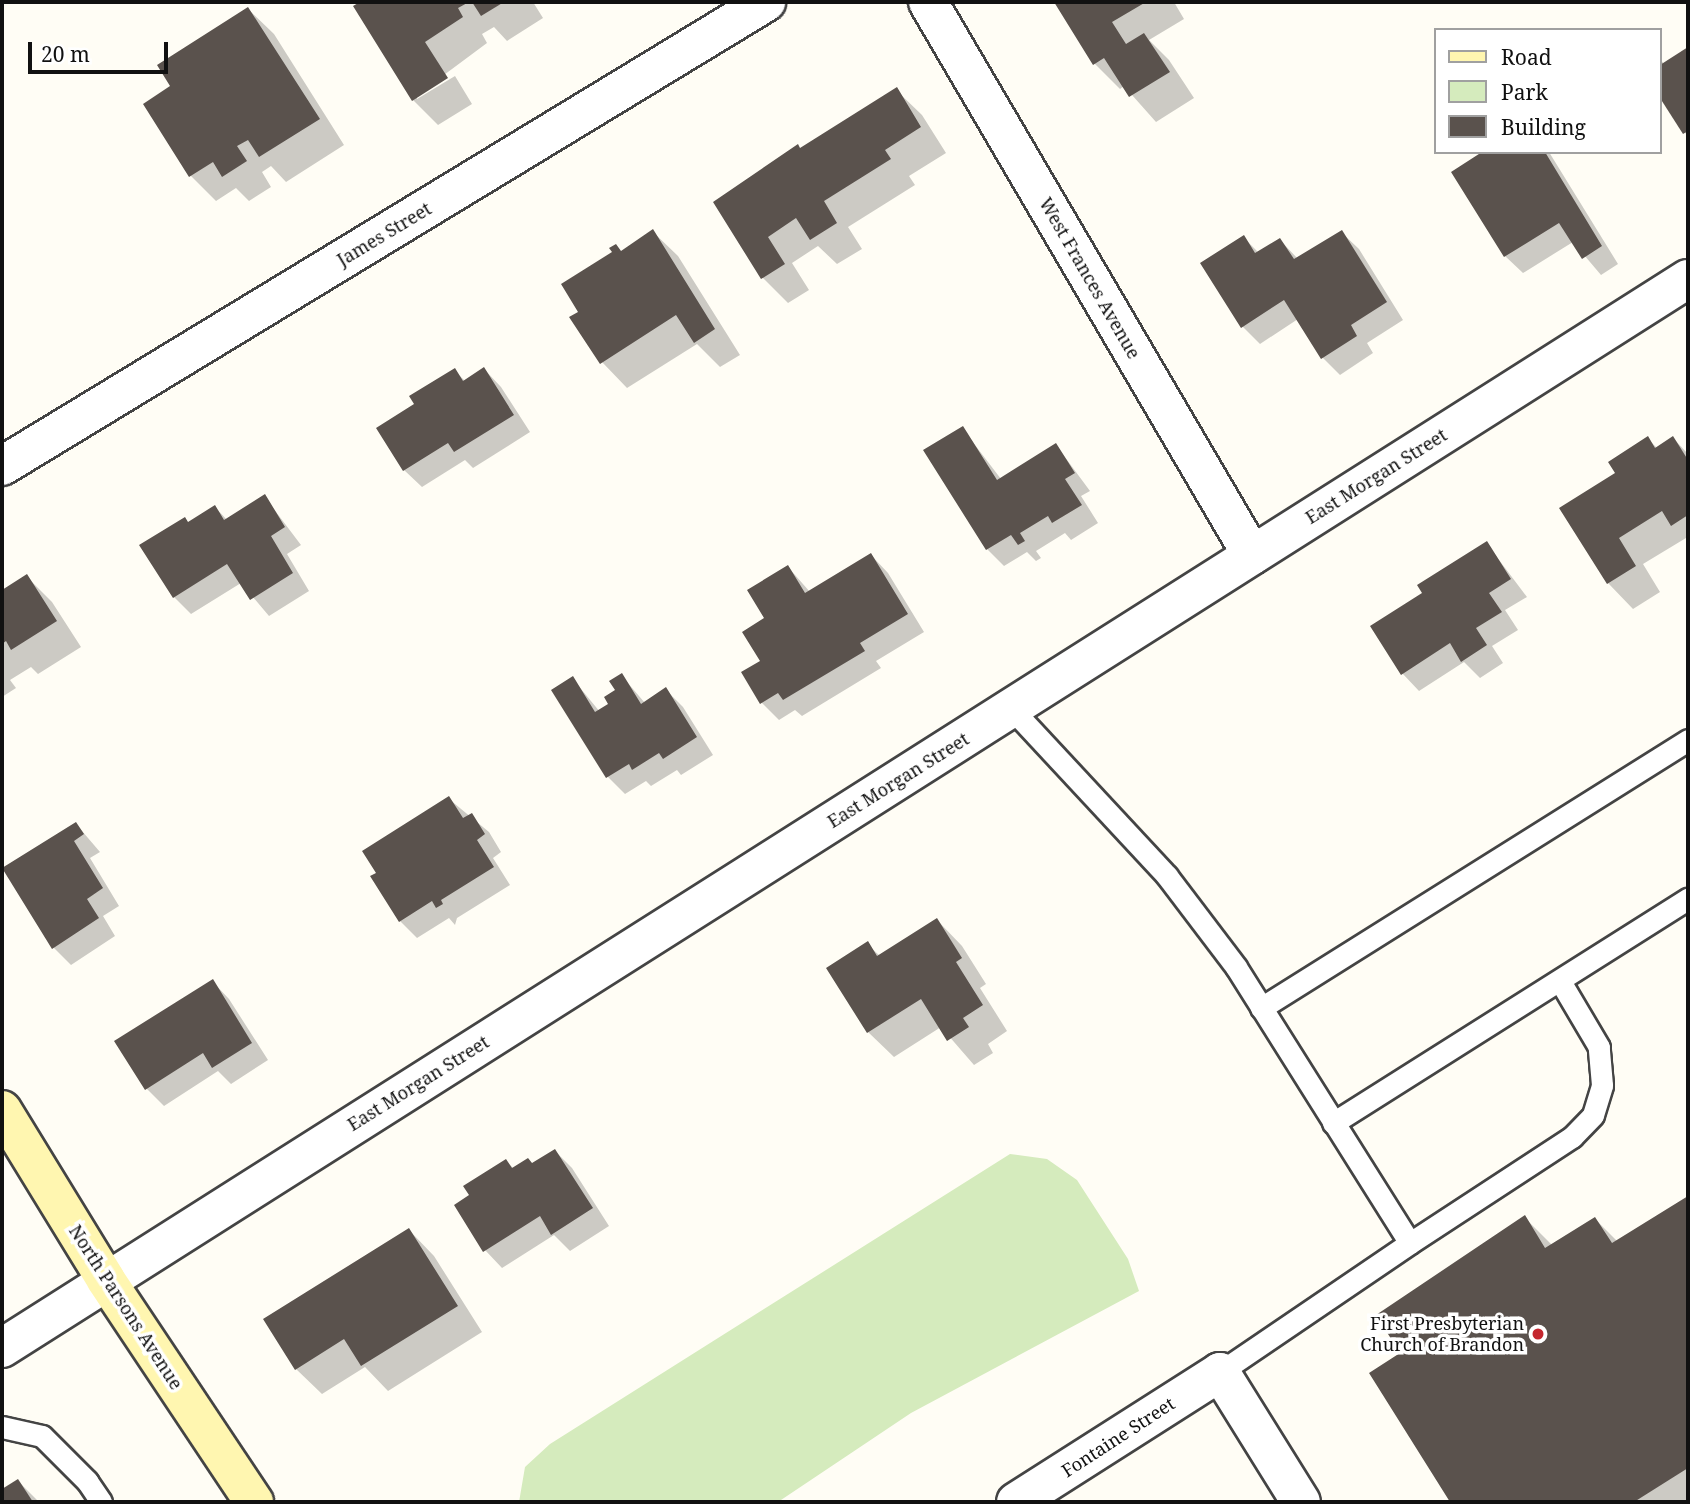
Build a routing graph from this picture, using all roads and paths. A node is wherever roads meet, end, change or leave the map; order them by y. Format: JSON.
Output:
{"nodes":[{"id":1,"x":766,"y":2,"type":"edge"},
{"id":2,"x":929,"y":2,"type":"edge"},
{"id":3,"x":1688,"y":279,"type":"edge"},
{"id":4,"x":2,"y":467,"type":"edge"},
{"id":5,"x":1252,"y":555,"type":"junction"},
{"id":6,"x":1011,"y":708,"type":"junction"},
{"id":7,"x":1688,"y":740,"type":"edge"},
{"id":8,"x":1688,"y":899,"type":"edge"},
{"id":9,"x":1560,"y":981,"type":"junction"},
{"id":10,"x":1261,"y":1008,"type":"junction"},
{"id":11,"x":2,"y":1110,"type":"edge"},
{"id":12,"x":1333,"y":1123,"type":"junction"},
{"id":13,"x":1410,"y":1243,"type":"junction"},
{"id":14,"x":106,"y":1280,"type":"junction"},
{"id":15,"x":2,"y":1348,"type":"edge"},
{"id":16,"x":1220,"y":1372,"type":"junction"},
{"id":17,"x":2,"y":1427,"type":"edge"},
{"id":18,"x":101,"y":1502,"type":"edge"},
{"id":19,"x":254,"y":1502,"type":"edge"},
{"id":20,"x":1016,"y":1502,"type":"edge"},
{"id":21,"x":1301,"y":1502,"type":"edge"}],
"edges":[{"from":1,"to":4,"type":"street","name":"James Street"},
{"from":2,"to":5,"type":"street","name":"West Frances Avenue"},
{"from":3,"to":5,"type":"street","name":"East Morgan Street"},
{"from":5,"to":6,"type":"street","name":"East Morgan Street"},
{"from":6,"to":10,"type":"lane"},
{"from":6,"to":14,"type":"street","name":"East Morgan Street"},
{"from":7,"to":10,"type":"lane"},
{"from":8,"to":9,"type":"lane"},
{"from":9,"to":12,"type":"lane"},
{"from":9,"to":13,"type":"lane"},
{"from":10,"to":12,"type":"lane"},
{"from":11,"to":14,"type":"main road","name":"North Parsons Avenue"},
{"from":12,"to":13,"type":"lane"},
{"from":13,"to":16,"type":"lane"},
{"from":14,"to":15,"type":"street","name":"East Morgan Street"},
{"from":14,"to":19,"type":"main road","name":"North Parsons Avenue"},
{"from":16,"to":20,"type":"street","name":"Fontaine Street"},
{"from":16,"to":21,"type":"street"},
{"from":17,"to":18,"type":"lane"}]}
